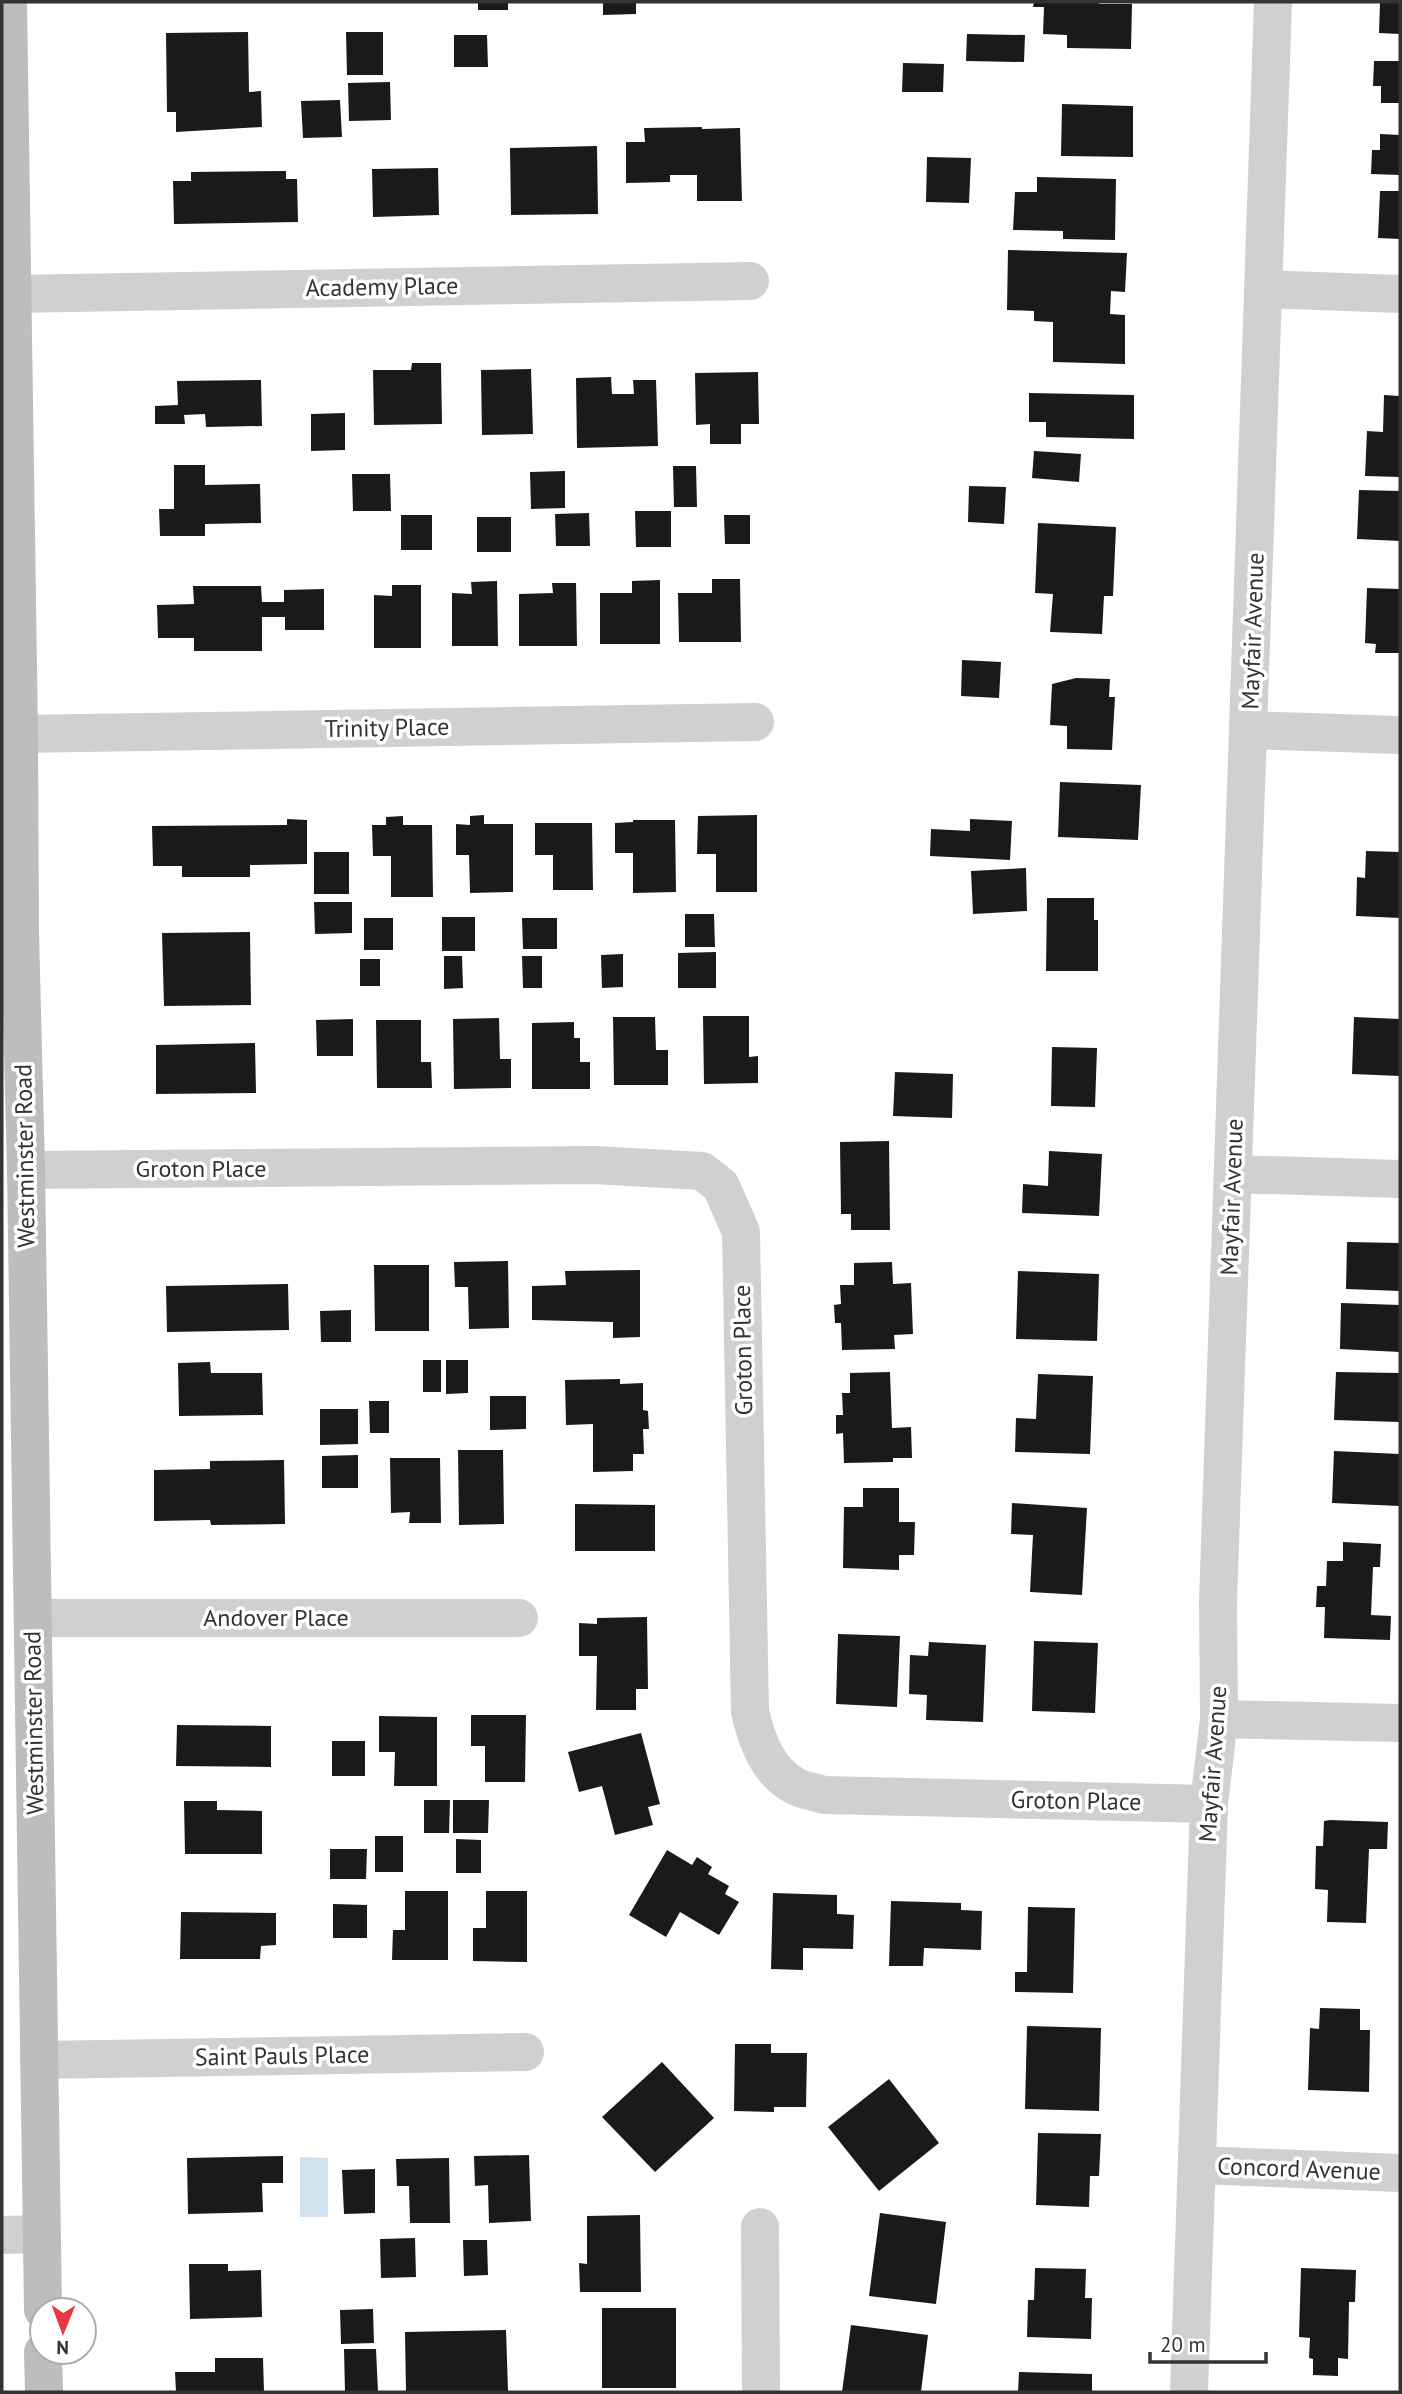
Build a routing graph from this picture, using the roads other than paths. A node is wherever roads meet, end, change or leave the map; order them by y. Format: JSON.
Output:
{"nodes":[{"id":1,"x":8,"y":2,"type":"edge"},
{"id":2,"x":1273,"y":2,"type":"edge"},
{"id":3,"x":750,"y":281,"type":"dead end"},
{"id":4,"x":1263,"y":289,"type":"junction"},
{"id":5,"x":13,"y":294,"type":"junction"},
{"id":6,"x":1400,"y":294,"type":"edge"},
{"id":7,"x":755,"y":722,"type":"dead end"},
{"id":8,"x":1250,"y":730,"type":"junction"},
{"id":9,"x":19,"y":734,"type":"junction"},
{"id":10,"x":1400,"y":736,"type":"edge"},
{"id":11,"x":11,"y":932,"type":"edge"},
{"id":12,"x":26,"y":1170,"type":"junction"},
{"id":13,"x":1233,"y":1174,"type":"junction"},
{"id":14,"x":1400,"y":1179,"type":"edge"},
{"id":15,"x":33,"y":1618,"type":"junction"},
{"id":16,"x":519,"y":1618,"type":"dead end"},
{"id":17,"x":1219,"y":1719,"type":"junction"},
{"id":18,"x":1400,"y":1723,"type":"edge"},
{"id":19,"x":1209,"y":1804,"type":"junction"},
{"id":20,"x":525,"y":2052,"type":"dead end"},
{"id":21,"x":39,"y":2060,"type":"junction"},
{"id":22,"x":1197,"y":2165,"type":"junction"},
{"id":23,"x":1400,"y":2173,"type":"edge"},
{"id":24,"x":761,"y":2227,"type":"dead end"},
{"id":25,"x":41,"y":2234,"type":"junction"},
{"id":26,"x":2,"y":2235,"type":"edge"},
{"id":27,"x":43,"y":2296,"type":"edge"},
{"id":28,"x":43,"y":2366,"type":"edge"},
{"id":29,"x":44,"y":2392,"type":"edge"},
{"id":30,"x":761,"y":2392,"type":"edge"},
{"id":31,"x":1189,"y":2392,"type":"edge"}],
"edges":[{"from":1,"to":5,"type":"main road","name":"Westminster Road"},
{"from":2,"to":4,"type":"street","name":"Mayfair Avenue"},
{"from":3,"to":5,"type":"street","name":"Academy Place"},
{"from":4,"to":6,"type":"street"},
{"from":4,"to":8,"type":"street","name":"Mayfair Avenue"},
{"from":5,"to":9,"type":"main road","name":"Westminster Road"},
{"from":7,"to":9,"type":"street","name":"Trinity Place"},
{"from":8,"to":10,"type":"street"},
{"from":8,"to":13,"type":"street","name":"Mayfair Avenue"},
{"from":9,"to":11,"type":"main road","name":"Westminster Road"},
{"from":11,"to":12,"type":"main road","name":"Westminster Road"},
{"from":12,"to":15,"type":"main road","name":"Westminster Road"},
{"from":12,"to":19,"type":"street","name":"Groton Place"},
{"from":13,"to":14,"type":"street"},
{"from":13,"to":17,"type":"street","name":"Mayfair Avenue"},
{"from":15,"to":16,"type":"street","name":"Andover Place"},
{"from":15,"to":21,"type":"main road","name":"Westminster Road"},
{"from":17,"to":18,"type":"street"},
{"from":17,"to":19,"type":"street","name":"Mayfair Avenue"},
{"from":19,"to":22,"type":"street","name":"Mayfair Avenue"},
{"from":20,"to":21,"type":"street","name":"Saint Pauls Place"},
{"from":21,"to":25,"type":"main road","name":"Westminster Road"},
{"from":22,"to":23,"type":"street","name":"Concord Avenue"},
{"from":22,"to":31,"type":"street","name":"Mayfair Avenue"},
{"from":24,"to":30,"type":"street"},
{"from":25,"to":26,"type":"street"},
{"from":25,"to":27,"type":"main road","name":"Westminster Road"},
{"from":28,"to":29,"type":"main road"}]}
